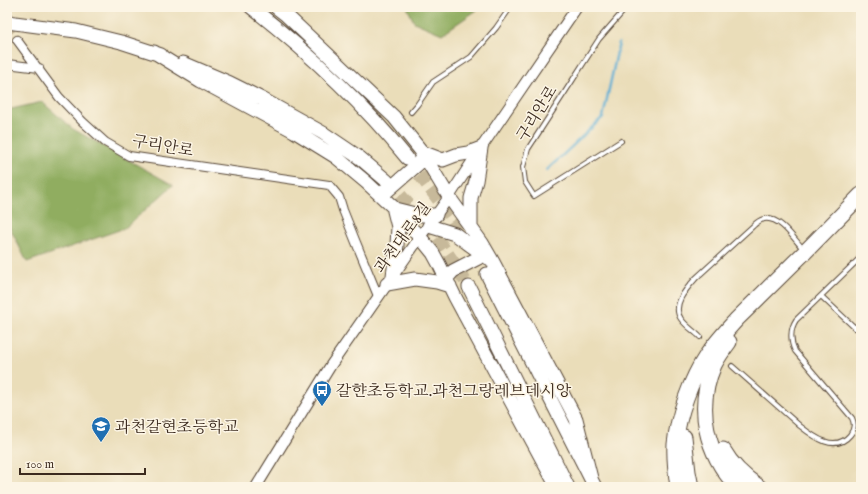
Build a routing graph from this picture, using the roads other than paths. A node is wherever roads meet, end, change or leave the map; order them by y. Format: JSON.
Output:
{"nodes":[{"id":1,"x":251,"y":7,"type":"edge"},
{"id":2,"x":276,"y":7,"type":"edge"},
{"id":3,"x":513,"y":7,"type":"edge"},
{"id":4,"x":577,"y":7,"type":"edge"},
{"id":5,"x":626,"y":7,"type":"edge"},
{"id":6,"x":7,"y":22,"type":"edge"},
{"id":7,"x":17,"y":40,"type":"tunnel mouth"},
{"id":8,"x":154,"y":52,"type":"junction"},
{"id":9,"x":7,"y":64,"type":"edge"},
{"id":10,"x":38,"y":68,"type":"junction"},
{"id":11,"x":411,"y":112,"type":"dead end"},
{"id":12,"x":621,"y":141,"type":"dead end"},
{"id":13,"x":481,"y":148,"type":"junction"},
{"id":14,"x":422,"y":154,"type":"junction"},
{"id":15,"x":407,"y":158,"type":"tunnel mouth"},
{"id":16,"x":387,"y":181,"type":"tunnel mouth"},
{"id":17,"x":378,"y":193,"type":"junction"},
{"id":18,"x":861,"y":195,"type":"edge"},
{"id":19,"x":449,"y":197,"type":"junction"},
{"id":20,"x":861,"y":205,"type":"edge"},
{"id":21,"x":394,"y":208,"type":"junction"},
{"id":22,"x":433,"y":221,"type":"junction"},
{"id":23,"x":471,"y":229,"type":"junction"},
{"id":24,"x":420,"y":237,"type":"junction"},
{"id":25,"x":805,"y":252,"type":"junction"},
{"id":26,"x":861,"y":257,"type":"edge"},
{"id":27,"x":488,"y":258,"type":"junction"},
{"id":28,"x":487,"y":274,"type":"tunnel mouth"},
{"id":29,"x":390,"y":280,"type":"junction"},
{"id":30,"x":448,"y":282,"type":"junction"},
{"id":31,"x":469,"y":287,"type":"tunnel mouth"},
{"id":32,"x":378,"y":296,"type":"junction"},
{"id":33,"x":821,"y":296,"type":"junction"},
{"id":34,"x":861,"y":322,"type":"edge"},
{"id":35,"x":740,"y":329,"type":"junction"},
{"id":36,"x":700,"y":337,"type":"dead end"},
{"id":37,"x":732,"y":366,"type":"dead end"},
{"id":38,"x":694,"y":381,"type":"junction"},
{"id":39,"x":593,"y":483,"type":"edge"},
{"id":40,"x":256,"y":487,"type":"edge"},
{"id":41,"x":557,"y":487,"type":"edge"},
{"id":42,"x":568,"y":487,"type":"edge"},
{"id":43,"x":678,"y":487,"type":"edge"},
{"id":44,"x":691,"y":487,"type":"edge"},
{"id":45,"x":737,"y":487,"type":"edge"},
{"id":46,"x":759,"y":487,"type":"edge"}],
"edges":[{"from":1,"to":15,"type":"highway"},
{"from":2,"to":14,"type":"highway"},
{"from":3,"to":11,"type":"lane"},
{"from":4,"to":13,"type":"street","name":"과천대로8길"},
{"from":5,"to":12,"type":"lane","name":"구리안로"},
{"from":6,"to":8,"type":"highway"},
{"from":7,"to":10,"type":"street","name":"구리안로"},
{"from":8,"to":16,"type":"highway"},
{"from":8,"to":17,"type":"highway"},
{"from":9,"to":10,"type":"street"},
{"from":10,"to":32,"type":"street","name":"구리안로"},
{"from":13,"to":14,"type":"highway"},
{"from":13,"to":19,"type":"street","name":"과천대로8길"},
{"from":13,"to":23,"type":"highway"},
{"from":14,"to":17,"type":"highway"},
{"from":14,"to":19,"type":"highway"},
{"from":17,"to":21,"type":"highway"},
{"from":18,"to":25,"type":"highway"},
{"from":19,"to":22,"type":"street","name":"과천대로8길"},
{"from":19,"to":23,"type":"highway"},
{"from":20,"to":35,"type":"highway"},
{"from":21,"to":22,"type":"highway"},
{"from":21,"to":24,"type":"highway"},
{"from":21,"to":29,"type":"highway"},
{"from":22,"to":24,"type":"street","name":"과천대로8길"},
{"from":22,"to":27,"type":"highway"},
{"from":23,"to":27,"type":"highway"},
{"from":24,"to":29,"type":"street","name":"과천대로8길"},
{"from":24,"to":30,"type":"highway"},
{"from":25,"to":36,"type":"lane"},
{"from":25,"to":38,"type":"highway"},
{"from":26,"to":33,"type":"lane"},
{"from":27,"to":30,"type":"highway"},
{"from":27,"to":39,"type":"highway"},
{"from":28,"to":39,"type":"highway"},
{"from":29,"to":30,"type":"highway"},
{"from":29,"to":32,"type":"street","name":"과천대로8길"},
{"from":30,"to":41,"type":"highway"},
{"from":31,"to":42,"type":"highway"},
{"from":32,"to":40,"type":"street","name":"과천대로8길"},
{"from":33,"to":34,"type":"lane"},
{"from":33,"to":37,"type":"lane"},
{"from":35,"to":45,"type":"highway"},
{"from":35,"to":46,"type":"highway"},
{"from":38,"to":43,"type":"highway"},
{"from":38,"to":44,"type":"highway"}]}
